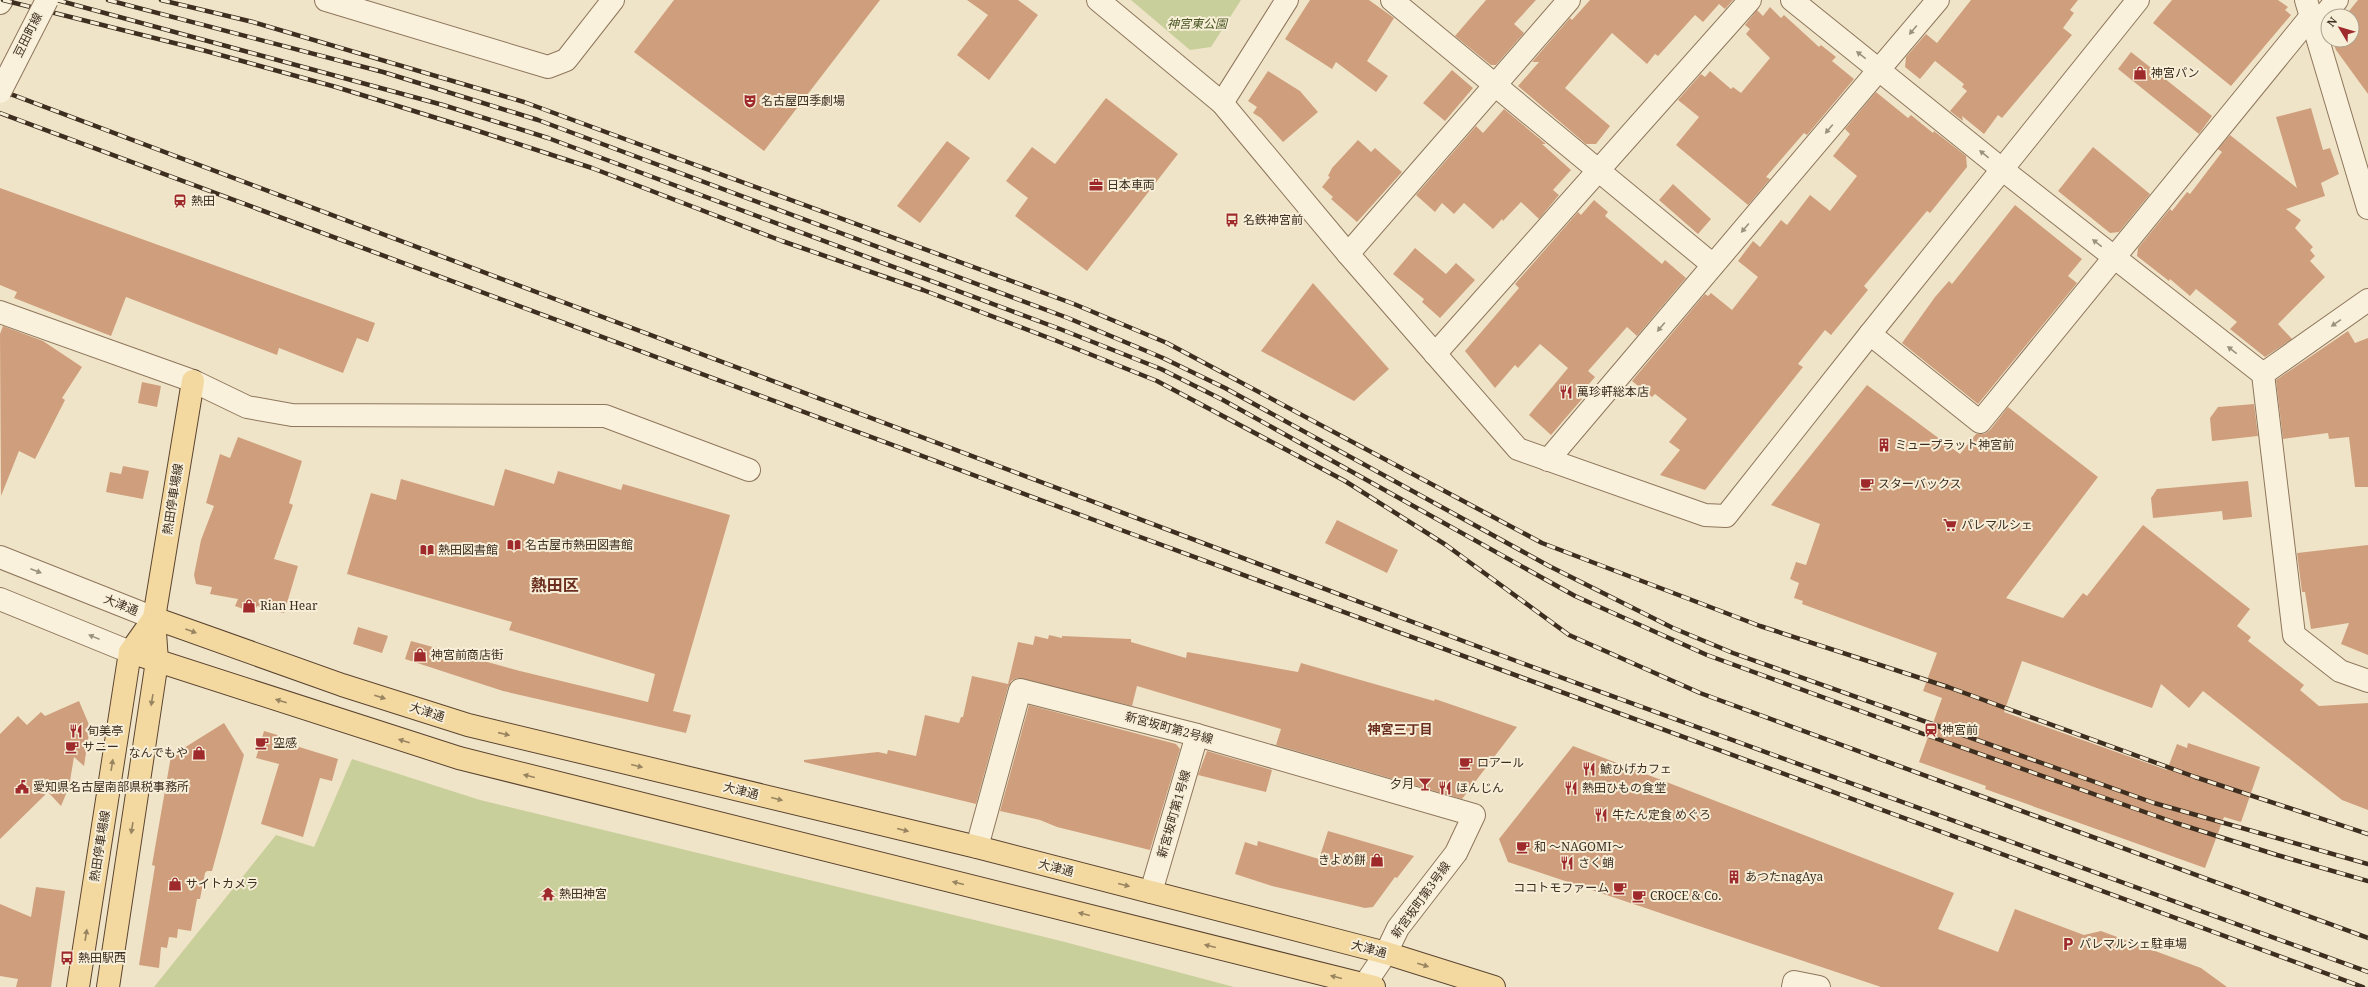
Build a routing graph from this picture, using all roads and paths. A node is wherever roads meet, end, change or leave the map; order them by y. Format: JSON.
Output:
{"nodes":[{"id":1,"x":2,"y":0,"type":"edge"},
{"id":2,"x":47,"y":0,"type":"edge"},
{"id":3,"x":326,"y":0,"type":"edge"},
{"id":4,"x":613,"y":0,"type":"edge"},
{"id":5,"x":1098,"y":0,"type":"edge"},
{"id":6,"x":1287,"y":0,"type":"edge"},
{"id":7,"x":1392,"y":0,"type":"edge"},
{"id":8,"x":1569,"y":0,"type":"edge"},
{"id":9,"x":1750,"y":0,"type":"edge"},
{"id":10,"x":1792,"y":0,"type":"edge"},
{"id":11,"x":1938,"y":0,"type":"edge"},
{"id":12,"x":2138,"y":0,"type":"edge"},
{"id":13,"x":2337,"y":0,"type":"edge"},
{"id":14,"x":0,"y":3,"type":"edge"},
{"id":15,"x":2311,"y":14,"type":"edge"},
{"id":16,"x":1880,"y":69,"type":"junction"},
{"id":17,"x":1495,"y":85,"type":"junction"},
{"id":18,"x":0,"y":92,"type":"edge"},
{"id":19,"x":1222,"y":103,"type":"junction"},
{"id":20,"x":2360,"y":149,"type":"edge"},
{"id":21,"x":1599,"y":170,"type":"junction"},
{"id":22,"x":2003,"y":170,"type":"junction"},
{"id":23,"x":2368,"y":208,"type":"edge"},
{"id":24,"x":1348,"y":254,"type":"junction"},
{"id":25,"x":2115,"y":257,"type":"junction"},
{"id":26,"x":1714,"y":265,"type":"junction"},
{"id":27,"x":2368,"y":300,"type":"edge"},
{"id":28,"x":0,"y":312,"type":"edge"},
{"id":29,"x":1870,"y":334,"type":"junction"},
{"id":30,"x":1435,"y":354,"type":"junction"},
{"id":31,"x":2263,"y":374,"type":"junction"},
{"id":32,"x":193,"y":381,"type":"junction"},
{"id":33,"x":1548,"y":460,"type":"junction"},
{"id":34,"x":749,"y":470,"type":"dead end"},
{"id":35,"x":0,"y":557,"type":"edge"},
{"id":36,"x":0,"y":599,"type":"edge"},
{"id":37,"x":154,"y":618,"type":"junction"},
{"id":38,"x":130,"y":652,"type":"junction"},
{"id":39,"x":157,"y":661,"type":"junction"},
{"id":40,"x":2368,"y":681,"type":"edge"},
{"id":41,"x":1197,"y":735,"type":"junction"},
{"id":42,"x":1474,"y":815,"type":"joint"},
{"id":43,"x":977,"y":847,"type":"junction"},
{"id":44,"x":1151,"y":892,"type":"junction"},
{"id":45,"x":1386,"y":953,"type":"junction"},
{"id":46,"x":1369,"y":986,"type":"edge"},
{"id":47,"x":78,"y":987,"type":"edge"},
{"id":48,"x":108,"y":987,"type":"edge"},
{"id":49,"x":1494,"y":987,"type":"edge"},
{"id":50,"x":1793,"y":987,"type":"edge"},
{"id":51,"x":1819,"y":987,"type":"edge"}],
"edges":[{"from":1,"to":14,"type":"street"},
{"from":2,"to":18,"type":"street","name":"豆田町線","bridge":true},
{"from":3,"to":4,"type":"street"},
{"from":5,"to":19,"type":"street"},
{"from":6,"to":19,"type":"street"},
{"from":7,"to":17,"type":"street"},
{"from":8,"to":17,"type":"street"},
{"from":9,"to":21,"type":"street"},
{"from":16,"to":10,"type":"street","one_way":true},
{"from":11,"to":16,"type":"street","one_way":true},
{"from":12,"to":22,"type":"street"},
{"from":13,"to":15,"type":"street"},
{"from":15,"to":20,"type":"street"},
{"from":15,"to":25,"type":"street"},
{"from":22,"to":16,"type":"street","one_way":true},
{"from":16,"to":26,"type":"street","one_way":true},
{"from":17,"to":21,"type":"street"},
{"from":17,"to":24,"type":"street"},
{"from":19,"to":24,"type":"street"},
{"from":20,"to":23,"type":"street"},
{"from":21,"to":26,"type":"street"},
{"from":21,"to":30,"type":"street"},
{"from":25,"to":22,"type":"street","one_way":true},
{"from":22,"to":29,"type":"street"},
{"from":24,"to":30,"type":"street"},
{"from":25,"to":29,"type":"street"},
{"from":31,"to":25,"type":"street","one_way":true},
{"from":26,"to":33,"type":"street","one_way":true},
{"from":27,"to":31,"type":"street","one_way":true},
{"from":28,"to":32,"type":"street"},
{"from":29,"to":33,"type":"street"},
{"from":30,"to":33,"type":"street"},
{"from":31,"to":40,"type":"street"},
{"from":32,"to":34,"type":"street"},
{"from":32,"to":37,"type":"main road","name":"熱田停車場線"},
{"from":35,"to":37,"type":"street","name":"大津通","one_way":true},
{"from":38,"to":36,"type":"street","one_way":true},
{"from":37,"to":38,"type":"main road","name":"熱田停車場線"},
{"from":37,"to":39,"type":"main road","name":"熱田停車場線"},
{"from":37,"to":43,"type":"main road","name":"大津通","one_way":true},
{"from":38,"to":39,"type":"main road"},
{"from":47,"to":38,"type":"main road","name":"熱田停車場線","one_way":true},
{"from":46,"to":39,"type":"main road","one_way":true},
{"from":39,"to":48,"type":"main road","name":"熱田停車場線","one_way":true},
{"from":41,"to":42,"type":"street","name":"新宮坂町第2号線"},
{"from":41,"to":43,"type":"street","name":"新宮坂町第2号線"},
{"from":41,"to":44,"type":"street","name":"新宮坂町第1号線"},
{"from":42,"to":45,"type":"street","name":"新宮坂町第3号線"},
{"from":43,"to":44,"type":"main road","name":"大津通","one_way":true},
{"from":44,"to":45,"type":"main road","name":"大津通"},
{"from":45,"to":46,"type":"street","name":"新宮坂町第3号線"},
{"from":45,"to":49,"type":"main road","name":"大津通","one_way":true},
{"from":50,"to":51,"type":"street"}]}
